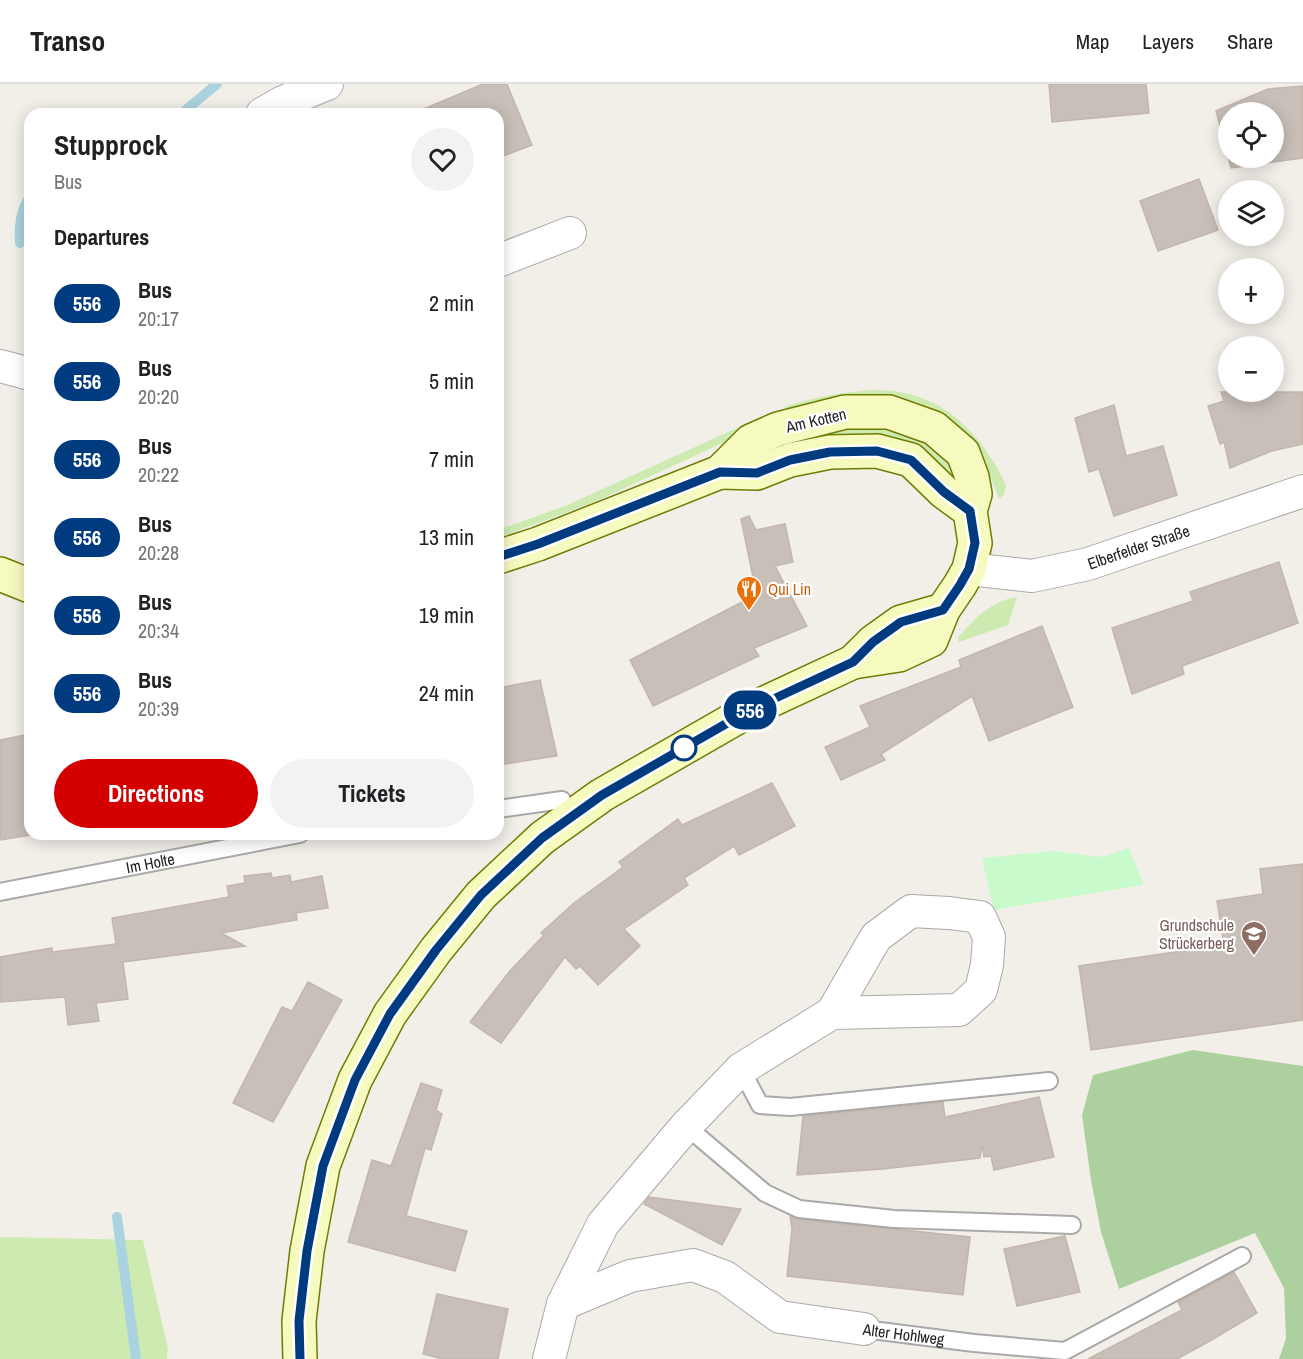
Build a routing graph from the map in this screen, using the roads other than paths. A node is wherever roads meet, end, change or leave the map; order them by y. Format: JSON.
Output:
{"nodes":[{"id":1,"x":327,"y":84,"type":"edge"},
{"id":2,"x":272,"y":108,"type":"edge"},
{"id":3,"x":570,"y":232,"type":"dead end"},
{"id":4,"x":504,"y":259,"type":"edge"},
{"id":5,"x":0,"y":366,"type":"edge"},
{"id":6,"x":24,"y":372,"type":"edge"},
{"id":7,"x":1303,"y":491,"type":"edge"},
{"id":8,"x":504,"y":555,"type":"edge"},
{"id":9,"x":969,"y":569,"type":"junction"},
{"id":10,"x":0,"y":574,"type":"edge"},
{"id":11,"x":24,"y":584,"type":"edge"},
{"id":12,"x":562,"y":800,"type":"dead end"},
{"id":13,"x":504,"y":808,"type":"edge"},
{"id":14,"x":269,"y":840,"type":"edge"},
{"id":15,"x":0,"y":892,"type":"edge"},
{"id":16,"x":832,"y":1013,"type":"junction"},
{"id":17,"x":741,"y":1069,"type":"junction"},
{"id":18,"x":1049,"y":1081,"type":"dead end"},
{"id":19,"x":686,"y":1126,"type":"junction"},
{"id":20,"x":1072,"y":1225,"type":"dead end"},
{"id":21,"x":1242,"y":1256,"type":"dead end"},
{"id":22,"x":563,"y":1304,"type":"junction"},
{"id":23,"x":864,"y":1329,"type":"joint"},
{"id":24,"x":300,"y":1359,"type":"edge"},
{"id":25,"x":549,"y":1359,"type":"edge"}],
"edges":[{"from":1,"to":2,"type":"street"},
{"from":3,"to":4,"type":"street"},
{"from":5,"to":6,"type":"street"},
{"from":7,"to":9,"type":"street","name":"Elberfelder Straße"},
{"from":8,"to":9,"type":"main road","name":"Am Kotten"},
{"from":9,"to":24,"type":"main road","name":"Am Kotten"},
{"from":10,"to":11,"type":"main road"},
{"from":12,"to":13,"type":"lane"},
{"from":14,"to":15,"type":"lane","name":"Im Holte"},
{"from":16,"to":16,"type":"street"},
{"from":16,"to":17,"type":"street"},
{"from":17,"to":18,"type":"lane"},
{"from":17,"to":19,"type":"street"},
{"from":19,"to":20,"type":"lane"},
{"from":19,"to":22,"type":"street"},
{"from":21,"to":23,"type":"lane","name":"Alter Hohlweg"},
{"from":22,"to":23,"type":"street","name":"Alter Hohlweg"},
{"from":22,"to":25,"type":"street"}]}
